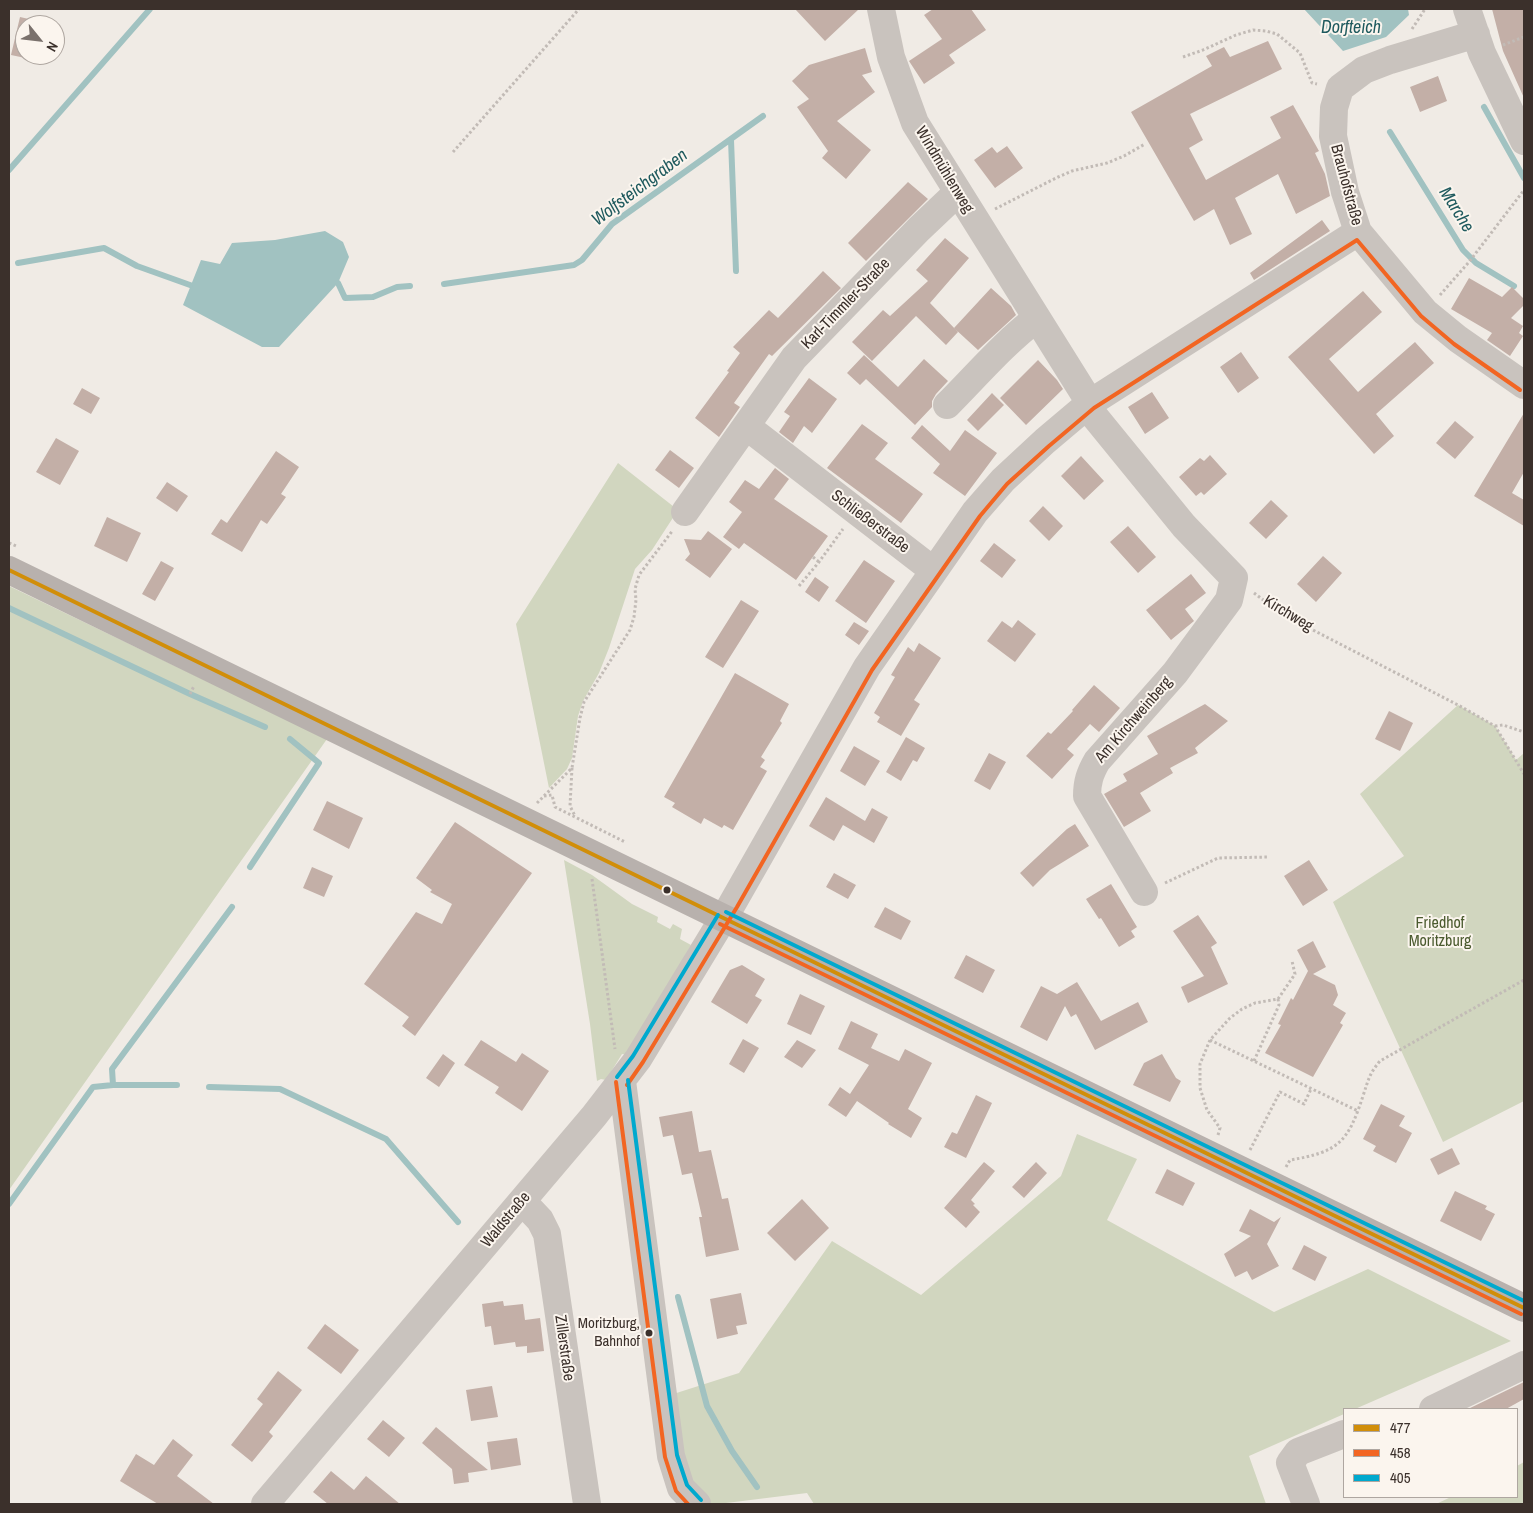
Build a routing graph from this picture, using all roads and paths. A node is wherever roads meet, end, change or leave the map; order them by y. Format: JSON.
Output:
{"nodes":[{"id":1,"x":579,"y":9,"type":"edge"},
{"id":2,"x":881,"y":9,"type":"edge"},
{"id":3,"x":1467,"y":9,"type":"edge"},
{"id":4,"x":1476,"y":34,"type":"junction"},
{"id":5,"x":1183,"y":57,"type":"dead end"},
{"id":6,"x":1340,"y":88,"type":"junction"},
{"id":7,"x":1524,"y":140,"type":"edge"},
{"id":8,"x":1145,"y":144,"type":"dead end"},
{"id":9,"x":453,"y":152,"type":"dead end"},
{"id":10,"x":1524,"y":190,"type":"edge"},
{"id":11,"x":958,"y":192,"type":"junction"},
{"id":12,"x":975,"y":220,"type":"junction"},
{"id":13,"x":1358,"y":232,"type":"junction"},
{"id":14,"x":1425,"y":312,"type":"junction"},
{"id":15,"x":1037,"y":318,"type":"junction"},
{"id":16,"x":1524,"y":385,"type":"edge"},
{"id":17,"x":947,"y":405,"type":"dead end"},
{"id":18,"x":1088,"y":405,"type":"junction"},
{"id":19,"x":746,"y":426,"type":"junction"},
{"id":20,"x":856,"y":511,"type":"junction"},
{"id":21,"x":685,"y":512,"type":"joint"},
{"id":22,"x":813,"y":557,"type":"dead end"},
{"id":23,"x":819,"y":562,"type":"junction"},
{"id":24,"x":9,"y":570,"type":"edge"},
{"id":25,"x":934,"y":571,"type":"junction"},
{"id":26,"x":1234,"y":578,"type":"junction"},
{"id":27,"x":799,"y":586,"type":"dead end"},
{"id":28,"x":1495,"y":726,"type":"junction"},
{"id":29,"x":1524,"y":732,"type":"edge"},
{"id":30,"x":572,"y":768,"type":"junction"},
{"id":31,"x":1524,"y":774,"type":"edge"},
{"id":32,"x":544,"y":796,"type":"junction"},
{"id":33,"x":575,"y":817,"type":"junction"},
{"id":34,"x":521,"y":819,"type":"junction"},
{"id":35,"x":622,"y":840,"type":"dead end"},
{"id":36,"x":591,"y":853,"type":"junction"},
{"id":37,"x":1269,"y":857,"type":"dead end"},
{"id":38,"x":1144,"y":892,"type":"joint"},
{"id":39,"x":723,"y":918,"type":"junction"},
{"id":40,"x":1292,"y":961,"type":"dead end"},
{"id":41,"x":1524,"y":980,"type":"edge"},
{"id":42,"x":1278,"y":999,"type":"junction"},
{"id":43,"x":1210,"y":1040,"type":"junction"},
{"id":44,"x":1254,"y":1061,"type":"junction"},
{"id":45,"x":622,"y":1081,"type":"junction"},
{"id":46,"x":1311,"y":1089,"type":"junction"},
{"id":47,"x":1358,"y":1112,"type":"junction"},
{"id":48,"x":1260,"y":1131,"type":"dead end"},
{"id":49,"x":1211,"y":1157,"type":"junction"},
{"id":50,"x":1275,"y":1187,"type":"junction"},
{"id":51,"x":522,"y":1201,"type":"junction"},
{"id":52,"x":1524,"y":1308,"type":"edge"},
{"id":53,"x":1524,"y":1365,"type":"edge"},
{"id":54,"x":1434,"y":1408,"type":"edge"},
{"id":55,"x":1343,"y":1434,"type":"edge"},
{"id":56,"x":265,"y":1504,"type":"edge"},
{"id":57,"x":587,"y":1504,"type":"edge"},
{"id":58,"x":697,"y":1504,"type":"edge"},
{"id":59,"x":1306,"y":1504,"type":"edge"}],
"edges":[{"from":1,"to":9,"type":"path"},
{"from":2,"to":11,"type":"street","name":"Windmühlenweg"},
{"from":3,"to":4,"type":"street"},
{"from":4,"to":6,"type":"street"},
{"from":4,"to":7,"type":"street"},
{"from":5,"to":6,"type":"path"},
{"from":6,"to":13,"type":"street","name":"Brauhofstraße"},
{"from":8,"to":12,"type":"path"},
{"from":10,"to":14,"type":"path"},
{"from":11,"to":12,"type":"street","name":"Windmühlenweg"},
{"from":11,"to":19,"type":"street","name":"Karl-Timmler-Straße"},
{"from":12,"to":15,"type":"street","name":"Windmühlenweg"},
{"from":13,"to":14,"type":"street","name":"Brauhofstraße"},
{"from":13,"to":18,"type":"street"},
{"from":14,"to":16,"type":"street","name":"Brauhofstraße"},
{"from":15,"to":17,"type":"street"},
{"from":15,"to":18,"type":"street","name":"Windmühlenweg"},
{"from":18,"to":25,"type":"street"},
{"from":18,"to":26,"type":"street"},
{"from":19,"to":20,"type":"street","name":"Schließerstraße"},
{"from":19,"to":21,"type":"street","name":"Karl-Timmler-Straße"},
{"from":20,"to":23,"type":"path"},
{"from":20,"to":25,"type":"street","name":"Schließerstraße"},
{"from":21,"to":30,"type":"path"},
{"from":22,"to":23,"type":"path"},
{"from":23,"to":27,"type":"path"},
{"from":24,"to":34,"type":"main road"},
{"from":25,"to":39,"type":"street"},
{"from":26,"to":28,"type":"path","name":"Kirchweg"},
{"from":26,"to":38,"type":"street","name":"Am Kirchweinberg"},
{"from":28,"to":29,"type":"path"},
{"from":28,"to":31,"type":"path","name":"Kirchweg"},
{"from":30,"to":32,"type":"path"},
{"from":30,"to":33,"type":"path"},
{"from":32,"to":33,"type":"path"},
{"from":32,"to":34,"type":"path"},
{"from":33,"to":35,"type":"path"},
{"from":34,"to":36,"type":"main road"},
{"from":36,"to":39,"type":"main road"},
{"from":36,"to":45,"type":"path"},
{"from":37,"to":38,"type":"path"},
{"from":39,"to":45,"type":"street","name":"Waldstraße"},
{"from":39,"to":49,"type":"main road"},
{"from":40,"to":42,"type":"path"},
{"from":41,"to":47,"type":"path"},
{"from":42,"to":43,"type":"path"},
{"from":42,"to":44,"type":"path"},
{"from":43,"to":44,"type":"path"},
{"from":43,"to":49,"type":"path"},
{"from":44,"to":46,"type":"path"},
{"from":45,"to":51,"type":"street","name":"Waldstraße"},
{"from":45,"to":58,"type":"street"},
{"from":46,"to":47,"type":"path"},
{"from":46,"to":48,"type":"path"},
{"from":47,"to":50,"type":"path"},
{"from":49,"to":50,"type":"main road"},
{"from":50,"to":52,"type":"main road"},
{"from":51,"to":56,"type":"street","name":"Waldstraße"},
{"from":51,"to":57,"type":"street","name":"Zillerstraße"},
{"from":53,"to":54,"type":"street"},
{"from":55,"to":59,"type":"street"}]}
